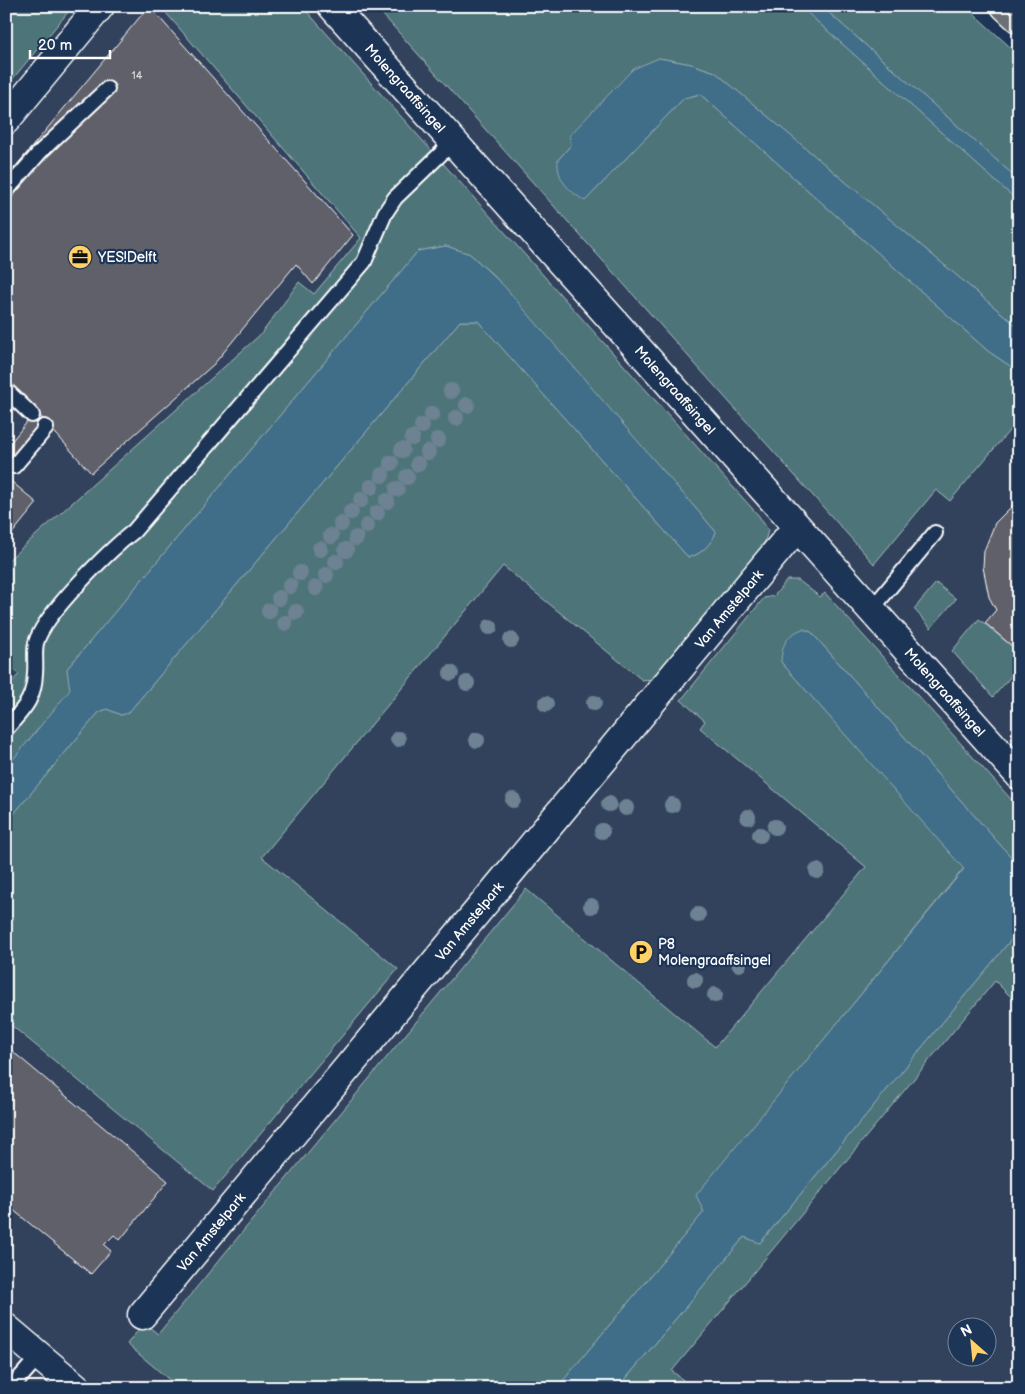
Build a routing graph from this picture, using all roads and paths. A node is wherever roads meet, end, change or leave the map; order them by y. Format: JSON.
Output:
{"nodes":[{"id":1,"x":100,"y":6,"type":"edge"},
{"id":2,"x":332,"y":6,"type":"edge"},
{"id":3,"x":1005,"y":6,"type":"edge"},
{"id":4,"x":1019,"y":19,"type":"edge"},
{"id":5,"x":107,"y":89,"type":"dead end"},
{"id":6,"x":6,"y":120,"type":"edge"},
{"id":7,"x":453,"y":142,"type":"junction"},
{"id":8,"x":6,"y":191,"type":"edge"},
{"id":9,"x":6,"y":390,"type":"edge"},
{"id":10,"x":32,"y":415,"type":"dead end"},
{"id":11,"x":44,"y":427,"type":"dead end"},
{"id":12,"x":12,"y":464,"type":"dead end"},
{"id":13,"x":797,"y":527,"type":"junction"},
{"id":14,"x":935,"y":533,"type":"dead end"},
{"id":15,"x":871,"y":610,"type":"junction"},
{"id":16,"x":6,"y":729,"type":"edge"},
{"id":17,"x":1019,"y":775,"type":"edge"},
{"id":18,"x":142,"y":1315,"type":"dead end"},
{"id":19,"x":6,"y":1328,"type":"edge"},
{"id":20,"x":39,"y":1356,"type":"junction"},
{"id":21,"x":10,"y":1388,"type":"edge"},
{"id":22,"x":77,"y":1388,"type":"edge"}],
"edges":[{"from":1,"to":6,"type":"street"},
{"from":2,"to":7,"type":"street","name":"Molengraaffsingel"},
{"from":3,"to":4,"type":"highway"},
{"from":5,"to":8,"type":"lane"},
{"from":7,"to":13,"type":"street","name":"Molengraaffsingel"},
{"from":7,"to":16,"type":"lane"},
{"from":9,"to":10,"type":"lane"},
{"from":11,"to":12,"type":"lane"},
{"from":13,"to":15,"type":"street","name":"Molengraaffsingel"},
{"from":13,"to":18,"type":"street","name":"Van Amstelpark"},
{"from":14,"to":15,"type":"lane"},
{"from":15,"to":17,"type":"street","name":"Molengraaffsingel"},
{"from":19,"to":20,"type":"street"},
{"from":20,"to":21,"type":"lane"},
{"from":20,"to":22,"type":"street"}]}
